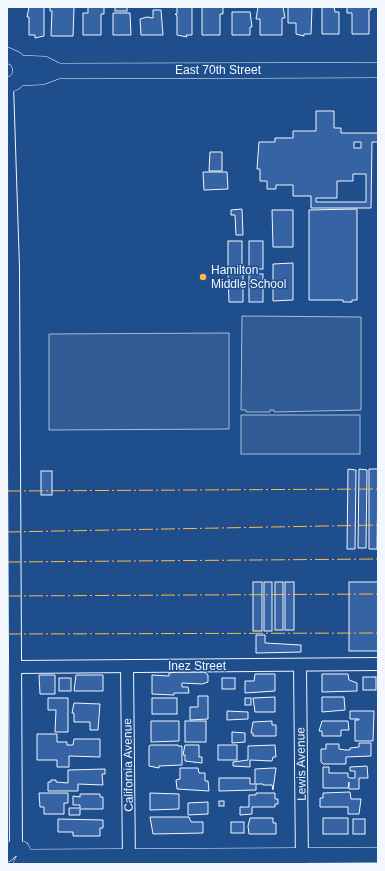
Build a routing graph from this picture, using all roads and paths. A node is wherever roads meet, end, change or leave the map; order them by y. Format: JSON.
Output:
{"nodes":[{"id":1,"x":13,"y":59,"type":"edge"},
{"id":2,"x":378,"y":70,"type":"edge"},
{"id":3,"x":58,"y":71,"type":"junction"},
{"id":4,"x":11,"y":83,"type":"edge"},
{"id":5,"x":378,"y":664,"type":"edge"},
{"id":6,"x":300,"y":665,"type":"junction"},
{"id":7,"x":127,"y":666,"type":"junction"},
{"id":8,"x":16,"y":667,"type":"junction"},
{"id":9,"x":378,"y":855,"type":"edge"},
{"id":10,"x":15,"y":856,"type":"edge"},
{"id":11,"x":129,"y":860,"type":"edge"},
{"id":12,"x":302,"y":860,"type":"edge"},
{"id":13,"x":11,"y":864,"type":"edge"}],
"edges":[{"from":1,"to":3,"type":"street","name":"East 70th Street"},
{"from":1,"to":4,"type":"street"},
{"from":2,"to":3,"type":"street","name":"East 70th Street"},
{"from":3,"to":4,"type":"street","name":"East 70th Street"},
{"from":4,"to":8,"type":"street"},
{"from":5,"to":6,"type":"street","name":"Inez Street"},
{"from":6,"to":7,"type":"street","name":"Inez Street"},
{"from":6,"to":12,"type":"street","name":"Lewis Avenue"},
{"from":7,"to":8,"type":"street","name":"Inez Street"},
{"from":7,"to":11,"type":"street","name":"California Avenue"},
{"from":8,"to":10,"type":"street"},
{"from":9,"to":12,"type":"street"},
{"from":10,"to":11,"type":"street"},
{"from":10,"to":13,"type":"street"},
{"from":11,"to":12,"type":"street"}]}
